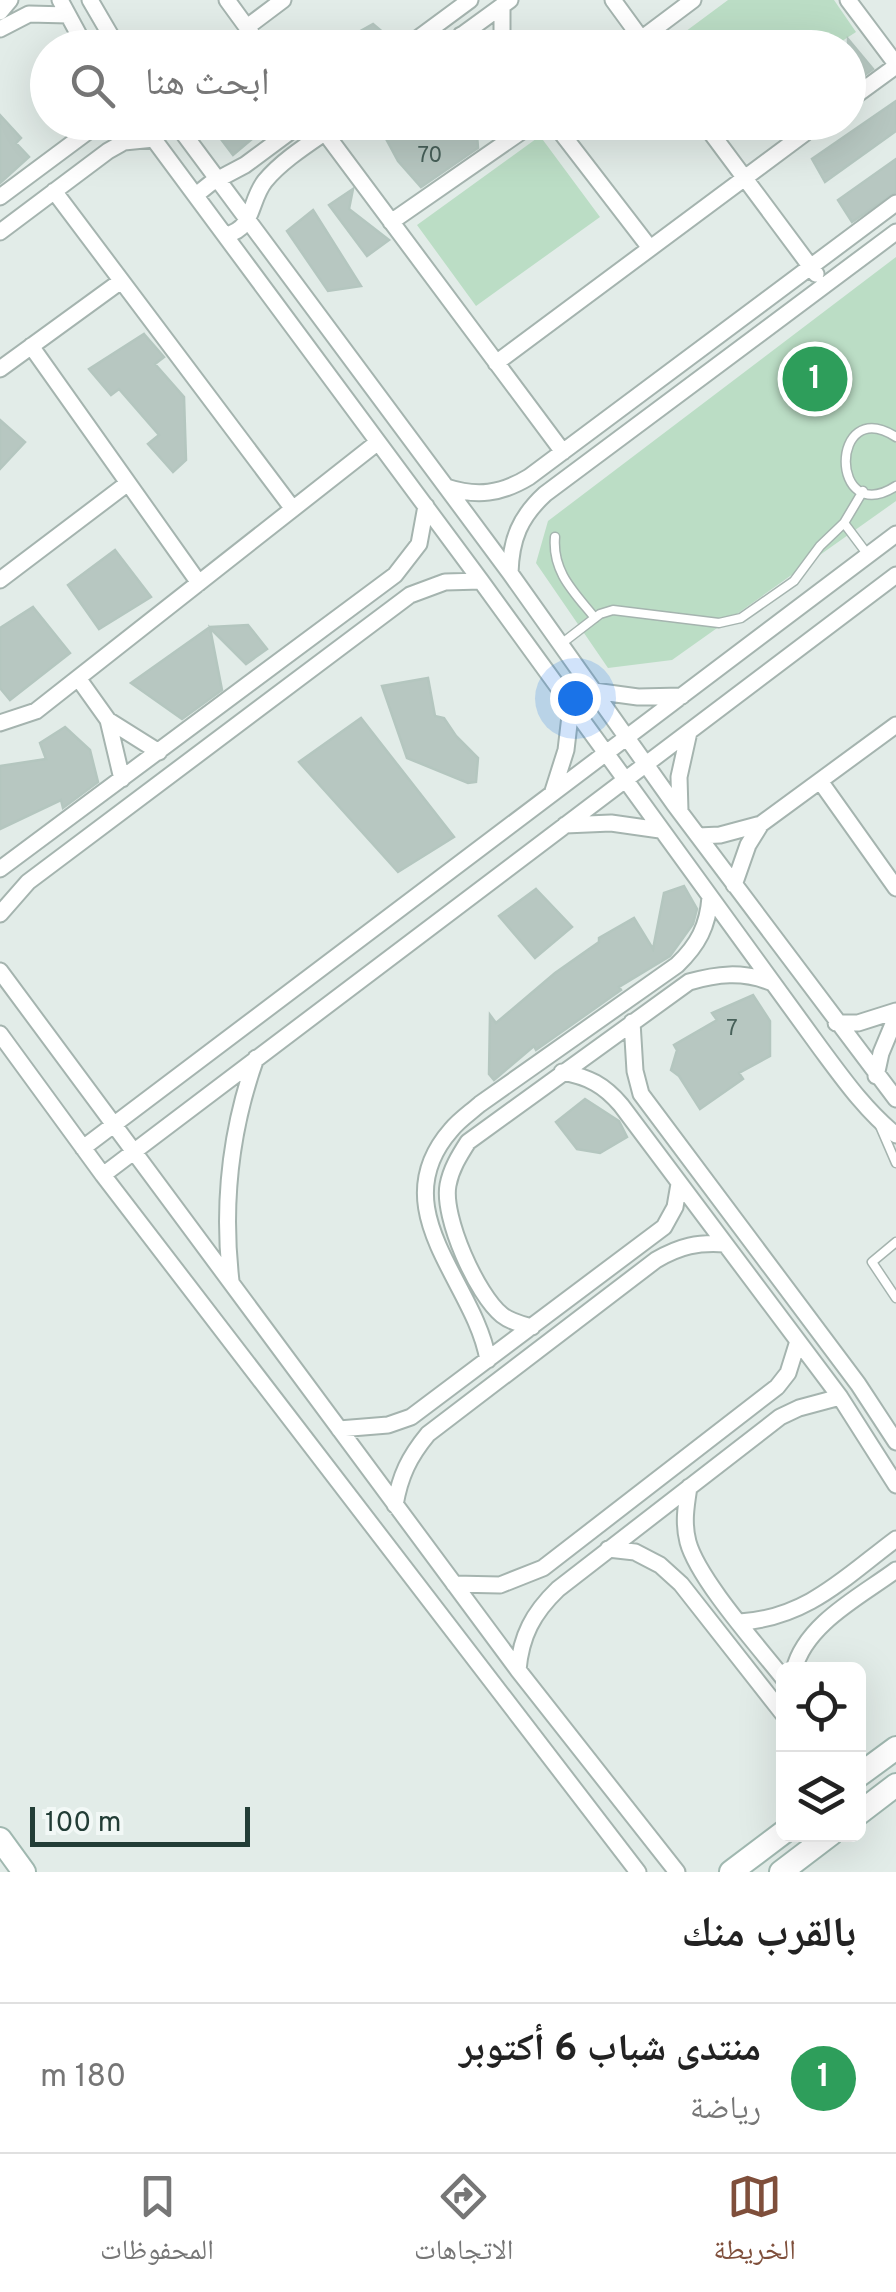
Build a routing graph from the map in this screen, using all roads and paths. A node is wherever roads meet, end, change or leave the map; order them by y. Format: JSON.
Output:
{"nodes":[{"id":1,"x":10,"y":0,"type":"edge"},
{"id":2,"x":90,"y":0,"type":"edge"},
{"id":3,"x":227,"y":0,"type":"edge"},
{"id":4,"x":283,"y":0,"type":"edge"},
{"id":5,"x":470,"y":0,"type":"edge"},
{"id":6,"x":612,"y":0,"type":"edge"},
{"id":7,"x":693,"y":0,"type":"edge"},
{"id":8,"x":848,"y":0,"type":"edge"},
{"id":9,"x":506,"y":3,"type":"edge"},
{"id":10,"x":64,"y":7,"type":"edge"},
{"id":11,"x":0,"y":12,"type":"edge"},
{"id":12,"x":247,"y":26,"type":"junction"},
{"id":13,"x":0,"y":28,"type":"edge"},
{"id":14,"x":76,"y":30,"type":"edge"},
{"id":15,"x":108,"y":30,"type":"edge"},
{"id":16,"x":250,"y":30,"type":"edge"},
{"id":17,"x":430,"y":30,"type":"edge"},
{"id":18,"x":468,"y":30,"type":"edge"},
{"id":19,"x":504,"y":30,"type":"edge"},
{"id":20,"x":634,"y":30,"type":"edge"},
{"id":21,"x":659,"y":30,"type":"edge"},
{"id":22,"x":896,"y":65,"type":"edge"},
{"id":23,"x":866,"y":88,"type":"edge"},
{"id":24,"x":74,"y":140,"type":"edge"},
{"id":25,"x":101,"y":140,"type":"edge"},
{"id":26,"x":133,"y":140,"type":"edge"},
{"id":27,"x":155,"y":140,"type":"edge"},
{"id":28,"x":189,"y":140,"type":"edge"},
{"id":29,"x":280,"y":140,"type":"edge"},
{"id":30,"x":308,"y":140,"type":"edge"},
{"id":31,"x":330,"y":140,"type":"edge"},
{"id":32,"x":509,"y":140,"type":"edge"},
{"id":33,"x":567,"y":140,"type":"edge"},
{"id":34,"x":716,"y":140,"type":"edge"},
{"id":35,"x":796,"y":140,"type":"edge"},
{"id":36,"x":108,"y":151,"type":"junction"},
{"id":37,"x":745,"y":178,"type":"junction"},
{"id":38,"x":218,"y":179,"type":"junction"},
{"id":39,"x":54,"y":191,"type":"junction"},
{"id":40,"x":196,"y":195,"type":"junction"},
{"id":41,"x":0,"y":196,"type":"edge"},
{"id":42,"x":896,"y":203,"type":"edge"},
{"id":43,"x":249,"y":220,"type":"junction"},
{"id":44,"x":392,"y":222,"type":"junction"},
{"id":45,"x":0,"y":232,"type":"edge"},
{"id":46,"x":896,"y":232,"type":"edge"},
{"id":47,"x":226,"y":235,"type":"junction"},
{"id":48,"x":650,"y":248,"type":"junction"},
{"id":49,"x":810,"y":267,"type":"junction"},
{"id":50,"x":121,"y":280,"type":"junction"},
{"id":51,"x":824,"y":286,"type":"junction"},
{"id":52,"x":31,"y":346,"type":"junction"},
{"id":53,"x":496,"y":363,"type":"junction"},
{"id":54,"x":0,"y":369,"type":"edge"},
{"id":55,"x":896,"y":437,"type":"edge"},
{"id":56,"x":378,"y":442,"type":"junction"},
{"id":57,"x":563,"y":452,"type":"junction"},
{"id":58,"x":128,"y":483,"type":"junction"},
{"id":59,"x":444,"y":486,"type":"junction"},
{"id":60,"x":896,"y":486,"type":"edge"},
{"id":61,"x":863,"y":491,"type":"junction"},
{"id":62,"x":426,"y":506,"type":"junction"},
{"id":63,"x":293,"y":509,"type":"junction"},
{"id":64,"x":844,"y":523,"type":"junction"},
{"id":65,"x":896,"y":534,"type":"edge"},
{"id":66,"x":554,"y":536,"type":"dead end"},
{"id":67,"x":868,"y":556,"type":"junction"},
{"id":68,"x":510,"y":572,"type":"junction"},
{"id":69,"x":394,"y":575,"type":"junction"},
{"id":70,"x":896,"y":575,"type":"edge"},
{"id":71,"x":0,"y":580,"type":"edge"},
{"id":72,"x":482,"y":581,"type":"junction"},
{"id":73,"x":198,"y":583,"type":"junction"},
{"id":74,"x":410,"y":595,"type":"junction"},
{"id":75,"x":595,"y":618,"type":"junction"},
{"id":76,"x":561,"y":644,"type":"junction"},
{"id":77,"x":78,"y":678,"type":"junction"},
{"id":78,"x":594,"y":691,"type":"junction"},
{"id":79,"x":682,"y":696,"type":"junction"},
{"id":80,"x":571,"y":707,"type":"junction"},
{"id":81,"x":108,"y":720,"type":"junction"},
{"id":82,"x":0,"y":722,"type":"edge"},
{"id":83,"x":896,"y":724,"type":"edge"},
{"id":84,"x":689,"y":732,"type":"junction"},
{"id":85,"x":626,"y":738,"type":"junction"},
{"id":86,"x":159,"y":752,"type":"junction"},
{"id":87,"x":604,"y":754,"type":"junction"},
{"id":88,"x":644,"y":764,"type":"junction"},
{"id":89,"x":122,"y":780,"type":"junction"},
{"id":90,"x":623,"y":780,"type":"junction"},
{"id":91,"x":820,"y":780,"type":"junction"},
{"id":92,"x":552,"y":792,"type":"junction"},
{"id":93,"x":680,"y":811,"type":"junction"},
{"id":94,"x":761,"y":824,"type":"junction"},
{"id":95,"x":561,"y":826,"type":"junction"},
{"id":96,"x":660,"y":830,"type":"junction"},
{"id":97,"x":698,"y":836,"type":"junction"},
{"id":98,"x":6,"y":865,"type":"edge"},
{"id":99,"x":891,"y":870,"type":"edge"},
{"id":100,"x":28,"y":882,"type":"junction"},
{"id":101,"x":734,"y":885,"type":"junction"},
{"id":102,"x":896,"y":888,"type":"edge"},
{"id":103,"x":710,"y":897,"type":"junction"},
{"id":104,"x":0,"y":914,"type":"edge"},
{"id":105,"x":677,"y":965,"type":"junction"},
{"id":106,"x":0,"y":971,"type":"edge"},
{"id":107,"x":690,"y":982,"type":"junction"},
{"id":108,"x":772,"y":983,"type":"junction"},
{"id":109,"x":896,"y":1014,"type":"edge"},
{"id":110,"x":632,"y":1022,"type":"junction"},
{"id":111,"x":836,"y":1024,"type":"junction"},
{"id":112,"x":0,"y":1034,"type":"edge"},
{"id":113,"x":256,"y":1057,"type":"junction"},
{"id":114,"x":562,"y":1072,"type":"junction"},
{"id":115,"x":876,"y":1076,"type":"junction"},
{"id":116,"x":641,"y":1094,"type":"junction"},
{"id":117,"x":896,"y":1100,"type":"edge"},
{"id":118,"x":621,"y":1106,"type":"junction"},
{"id":119,"x":878,"y":1121,"type":"junction"},
{"id":120,"x":114,"y":1126,"type":"junction"},
{"id":121,"x":896,"y":1135,"type":"edge"},
{"id":122,"x":83,"y":1148,"type":"junction"},
{"id":123,"x":132,"y":1152,"type":"junction"},
{"id":124,"x":896,"y":1163,"type":"edge"},
{"id":125,"x":103,"y":1174,"type":"junction"},
{"id":126,"x":680,"y":1184,"type":"junction"},
{"id":127,"x":646,"y":1242,"type":"junction"},
{"id":128,"x":896,"y":1242,"type":"edge"},
{"id":129,"x":725,"y":1244,"type":"junction"},
{"id":130,"x":656,"y":1260,"type":"junction"},
{"id":131,"x":232,"y":1285,"type":"junction"},
{"id":132,"x":481,"y":1286,"type":"junction"},
{"id":133,"x":463,"y":1294,"type":"junction"},
{"id":134,"x":896,"y":1298,"type":"edge"},
{"id":135,"x":532,"y":1327,"type":"junction"},
{"id":136,"x":798,"y":1341,"type":"junction"},
{"id":137,"x":488,"y":1360,"type":"junction"},
{"id":138,"x":764,"y":1397,"type":"junction"},
{"id":139,"x":840,"y":1397,"type":"junction"},
{"id":140,"x":411,"y":1417,"type":"junction"},
{"id":141,"x":780,"y":1417,"type":"junction"},
{"id":142,"x":339,"y":1428,"type":"junction"},
{"id":143,"x":428,"y":1434,"type":"junction"},
{"id":144,"x":896,"y":1442,"type":"edge"},
{"id":145,"x":894,"y":1478,"type":"edge"},
{"id":146,"x":689,"y":1487,"type":"junction"},
{"id":147,"x":395,"y":1505,"type":"junction"},
{"id":148,"x":896,"y":1538,"type":"edge"},
{"id":149,"x":608,"y":1549,"type":"junction"},
{"id":150,"x":543,"y":1568,"type":"junction"},
{"id":151,"x":701,"y":1570,"type":"junction"},
{"id":152,"x":896,"y":1570,"type":"edge"},
{"id":153,"x":454,"y":1584,"type":"junction"},
{"id":154,"x":681,"y":1584,"type":"junction"},
{"id":155,"x":558,"y":1589,"type":"junction"},
{"id":156,"x":740,"y":1622,"type":"junction"},
{"id":157,"x":798,"y":1662,"type":"edge"},
{"id":158,"x":776,"y":1669,"type":"edge"},
{"id":159,"x":518,"y":1670,"type":"junction"},
{"id":160,"x":776,"y":1704,"type":"edge"},
{"id":161,"x":896,"y":1748,"type":"edge"},
{"id":162,"x":866,"y":1764,"type":"edge"},
{"id":163,"x":896,"y":1785,"type":"edge"},
{"id":164,"x":866,"y":1808,"type":"edge"},
{"id":165,"x":776,"y":1838,"type":"edge"},
{"id":166,"x":0,"y":1839,"type":"edge"},
{"id":167,"x":820,"y":1842,"type":"edge"},
{"id":168,"x":24,"y":1872,"type":"edge"},
{"id":169,"x":638,"y":1872,"type":"edge"},
{"id":170,"x":677,"y":1872,"type":"edge"},
{"id":171,"x":731,"y":1872,"type":"edge"},
{"id":172,"x":781,"y":1872,"type":"edge"}],
"edges":[{"from":1,"to":11,"type":"street"},
{"from":2,"to":15,"type":"street"},
{"from":3,"to":12,"type":"street"},
{"from":4,"to":12,"type":"street"},
{"from":5,"to":17,"type":"street"},
{"from":6,"to":20,"type":"street"},
{"from":7,"to":21,"type":"street"},
{"from":8,"to":22,"type":"street"},
{"from":9,"to":18,"type":"street"},
{"from":9,"to":19,"type":"street"},
{"from":10,"to":13,"type":"street"},
{"from":10,"to":14,"type":"street"},
{"from":12,"to":16,"type":"street"},
{"from":22,"to":23,"type":"street"},
{"from":24,"to":41,"type":"street"},
{"from":25,"to":36,"type":"street"},
{"from":26,"to":36,"type":"street"},
{"from":27,"to":40,"type":"street"},
{"from":28,"to":38,"type":"street"},
{"from":29,"to":38,"type":"street"},
{"from":30,"to":43,"type":"street"},
{"from":31,"to":44,"type":"street"},
{"from":32,"to":44,"type":"street"},
{"from":33,"to":48,"type":"street"},
{"from":34,"to":37,"type":"street"},
{"from":35,"to":37,"type":"street"},
{"from":36,"to":39,"type":"street"},
{"from":37,"to":48,"type":"street"},
{"from":37,"to":49,"type":"street"},
{"from":38,"to":40,"type":"street"},
{"from":38,"to":43,"type":"street"},
{"from":39,"to":45,"type":"street"},
{"from":39,"to":50,"type":"street"},
{"from":40,"to":47,"type":"street"},
{"from":42,"to":49,"type":"street"},
{"from":43,"to":47,"type":"street"},
{"from":43,"to":59,"type":"street"},
{"from":44,"to":53,"type":"street"},
{"from":46,"to":51,"type":"street"},
{"from":47,"to":56,"type":"street"},
{"from":48,"to":53,"type":"street"},
{"from":49,"to":51,"type":"street"},
{"from":49,"to":57,"type":"street"},
{"from":50,"to":52,"type":"street"},
{"from":50,"to":63,"type":"street"},
{"from":51,"to":68,"type":"street"},
{"from":52,"to":54,"type":"street"},
{"from":52,"to":58,"type":"street"},
{"from":53,"to":57,"type":"street"},
{"from":55,"to":61,"type":"lane"},
{"from":56,"to":62,"type":"street"},
{"from":56,"to":63,"type":"street"},
{"from":57,"to":59,"type":"street"},
{"from":58,"to":71,"type":"street"},
{"from":58,"to":73,"type":"street"},
{"from":59,"to":68,"type":"street"},
{"from":60,"to":61,"type":"lane"},
{"from":61,"to":64,"type":"lane"},
{"from":62,"to":69,"type":"street"},
{"from":62,"to":72,"type":"street"},
{"from":63,"to":73,"type":"street"},
{"from":64,"to":67,"type":"lane"},
{"from":64,"to":75,"type":"lane"},
{"from":65,"to":67,"type":"street"},
{"from":66,"to":75,"type":"lane"},
{"from":67,"to":79,"type":"street"},
{"from":68,"to":76,"type":"street"},
{"from":69,"to":74,"type":"street"},
{"from":69,"to":86,"type":"street"},
{"from":70,"to":84,"type":"street"},
{"from":72,"to":74,"type":"street"},
{"from":72,"to":80,"type":"street"},
{"from":73,"to":77,"type":"street"},
{"from":74,"to":100,"type":"street"},
{"from":75,"to":76,"type":"lane"},
{"from":76,"to":78,"type":"street"},
{"from":77,"to":81,"type":"street"},
{"from":77,"to":82,"type":"street"},
{"from":78,"to":79,"type":"street"},
{"from":78,"to":85,"type":"street"},
{"from":79,"to":85,"type":"street"},
{"from":80,"to":87,"type":"street"},
{"from":80,"to":92,"type":"street"},
{"from":81,"to":86,"type":"street"},
{"from":81,"to":89,"type":"street"},
{"from":83,"to":91,"type":"street"},
{"from":84,"to":88,"type":"street"},
{"from":84,"to":93,"type":"street"},
{"from":85,"to":87,"type":"street"},
{"from":85,"to":88,"type":"street"},
{"from":86,"to":89,"type":"street"},
{"from":87,"to":90,"type":"street"},
{"from":87,"to":92,"type":"street"},
{"from":88,"to":90,"type":"street"},
{"from":88,"to":93,"type":"street"},
{"from":89,"to":98,"type":"street"},
{"from":90,"to":95,"type":"street"},
{"from":90,"to":96,"type":"street"},
{"from":91,"to":94,"type":"street"},
{"from":91,"to":99,"type":"street"},
{"from":92,"to":120,"type":"street"},
{"from":93,"to":97,"type":"street"},
{"from":94,"to":97,"type":"street"},
{"from":94,"to":101,"type":"street"},
{"from":95,"to":96,"type":"street"},
{"from":95,"to":113,"type":"street"},
{"from":96,"to":103,"type":"street"},
{"from":97,"to":101,"type":"street"},
{"from":98,"to":100,"type":"street"},
{"from":99,"to":102,"type":"street"},
{"from":100,"to":104,"type":"street"},
{"from":101,"to":111,"type":"street"},
{"from":103,"to":105,"type":"street"},
{"from":103,"to":108,"type":"street"},
{"from":105,"to":107,"type":"street"},
{"from":105,"to":133,"type":"street"},
{"from":106,"to":120,"type":"street"},
{"from":107,"to":108,"type":"street"},
{"from":107,"to":110,"type":"street"},
{"from":108,"to":119,"type":"street"},
{"from":109,"to":111,"type":"street"},
{"from":109,"to":115,"type":"street"},
{"from":110,"to":114,"type":"street"},
{"from":110,"to":116,"type":"street"},
{"from":111,"to":115,"type":"street"},
{"from":112,"to":122,"type":"street"},
{"from":113,"to":123,"type":"street"},
{"from":113,"to":131,"type":"street"},
{"from":114,"to":118,"type":"street"},
{"from":114,"to":132,"type":"street"},
{"from":115,"to":117,"type":"street"},
{"from":116,"to":118,"type":"street"},
{"from":116,"to":144,"type":"street"},
{"from":118,"to":126,"type":"street"},
{"from":119,"to":121,"type":"street"},
{"from":119,"to":124,"type":"lane"},
{"from":120,"to":122,"type":"street"},
{"from":120,"to":123,"type":"street"},
{"from":122,"to":125,"type":"street"},
{"from":123,"to":125,"type":"street"},
{"from":123,"to":131,"type":"street"},
{"from":125,"to":169,"type":"street"},
{"from":126,"to":127,"type":"street"},
{"from":126,"to":129,"type":"street"},
{"from":127,"to":130,"type":"street"},
{"from":127,"to":135,"type":"street"},
{"from":128,"to":134,"type":"lane"},
{"from":129,"to":130,"type":"street"},
{"from":129,"to":136,"type":"street"},
{"from":130,"to":143,"type":"street"},
{"from":131,"to":142,"type":"street"},
{"from":132,"to":133,"type":"street"},
{"from":132,"to":135,"type":"street"},
{"from":133,"to":137,"type":"street"},
{"from":135,"to":137,"type":"street"},
{"from":136,"to":138,"type":"street"},
{"from":136,"to":139,"type":"street"},
{"from":137,"to":140,"type":"street"},
{"from":138,"to":141,"type":"street"},
{"from":138,"to":150,"type":"street"},
{"from":139,"to":141,"type":"street"},
{"from":139,"to":145,"type":"street"},
{"from":140,"to":142,"type":"street"},
{"from":140,"to":143,"type":"street"},
{"from":141,"to":146,"type":"street"},
{"from":142,"to":147,"type":"street"},
{"from":143,"to":147,"type":"street"},
{"from":146,"to":149,"type":"street"},
{"from":146,"to":151,"type":"street"},
{"from":147,"to":153,"type":"street"},
{"from":148,"to":156,"type":"street"},
{"from":149,"to":154,"type":"street"},
{"from":149,"to":155,"type":"street"},
{"from":150,"to":153,"type":"street"},
{"from":150,"to":155,"type":"street"},
{"from":151,"to":154,"type":"street"},
{"from":151,"to":156,"type":"street"},
{"from":152,"to":157,"type":"street"},
{"from":153,"to":159,"type":"street"},
{"from":154,"to":160,"type":"street"},
{"from":155,"to":159,"type":"street"},
{"from":156,"to":158,"type":"street"},
{"from":159,"to":170,"type":"street"},
{"from":161,"to":162,"type":"main road"},
{"from":163,"to":164,"type":"main road"},
{"from":165,"to":171,"type":"main road"},
{"from":166,"to":168,"type":"main road"},
{"from":167,"to":172,"type":"main road"}]}
